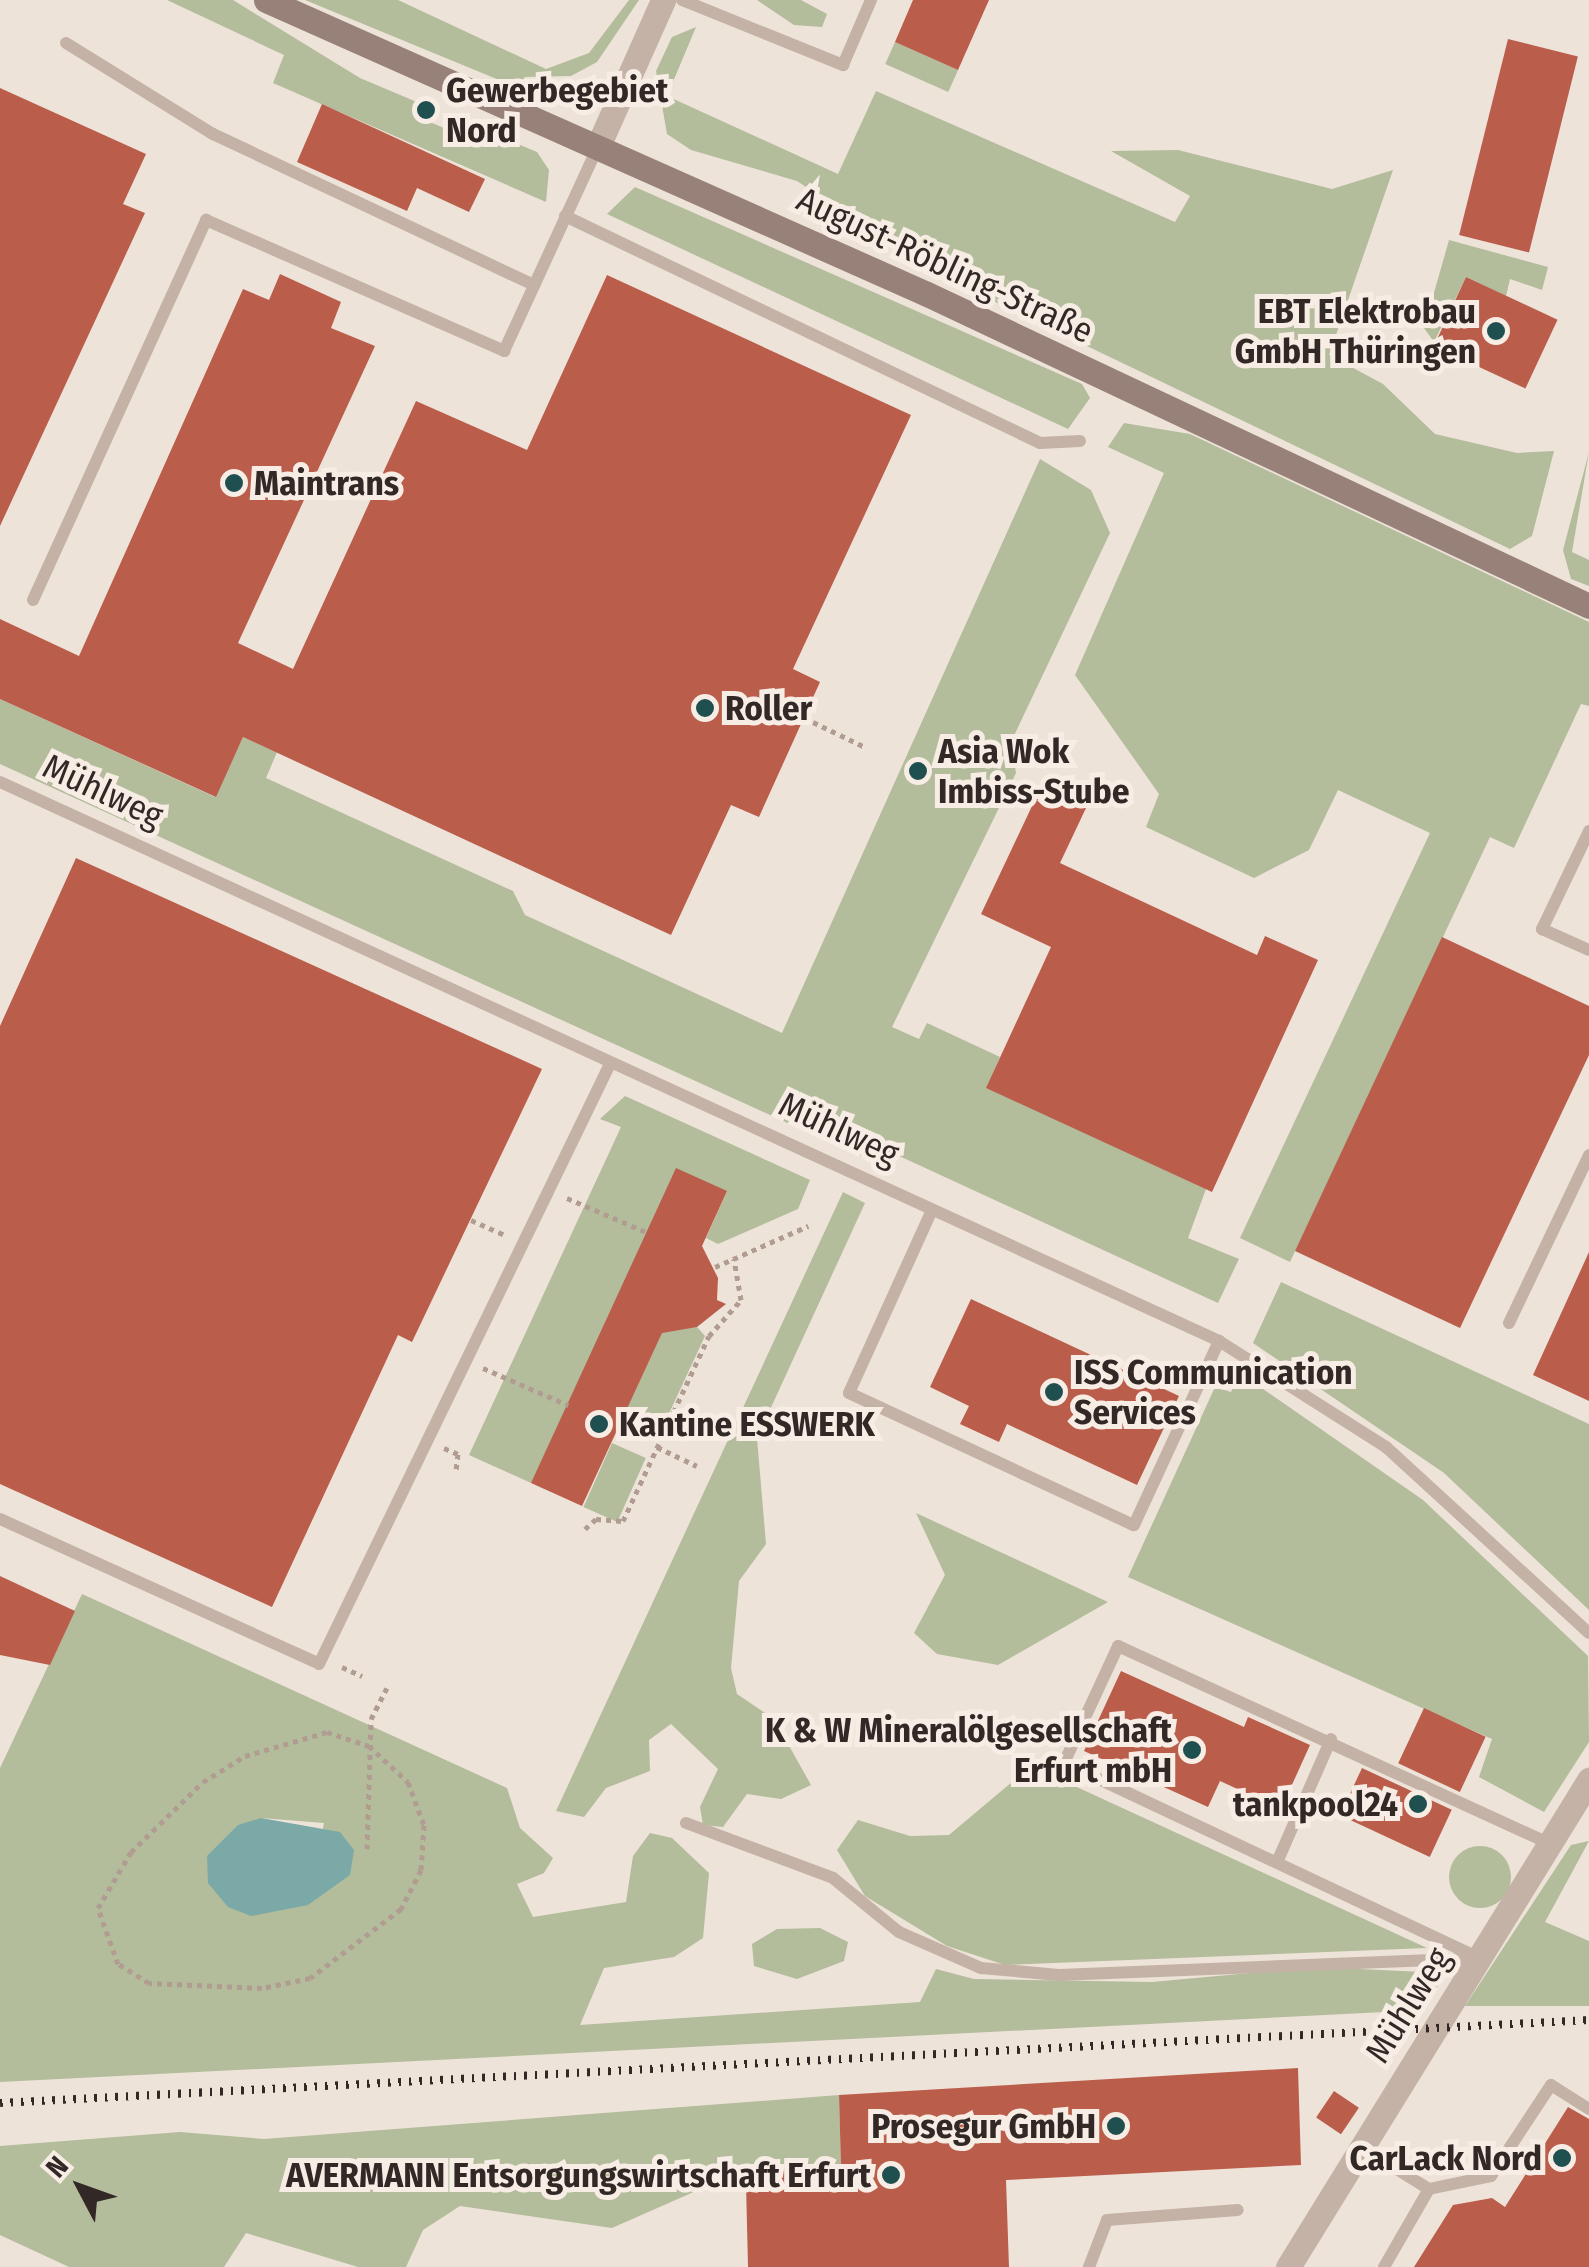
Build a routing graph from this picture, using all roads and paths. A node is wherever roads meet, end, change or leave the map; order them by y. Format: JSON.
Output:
{"nodes":[{"id":1,"x":266,"y":0,"type":"edge"},
{"id":2,"x":663,"y":0,"type":"edge"},
{"id":3,"x":682,"y":0,"type":"edge"},
{"id":4,"x":872,"y":0,"type":"edge"},
{"id":5,"x":66,"y":43,"type":"dead end"},
{"id":6,"x":598,"y":144,"type":"junction"},
{"id":7,"x":565,"y":216,"type":"junction"},
{"id":8,"x":534,"y":285,"type":"junction"},
{"id":9,"x":1080,"y":441,"type":"dead end"},
{"id":10,"x":33,"y":600,"type":"dead end"},
{"id":11,"x":1589,"y":606,"type":"edge"},
{"id":12,"x":813,"y":722,"type":"dead end"},
{"id":13,"x":866,"y":748,"type":"dead end"},
{"id":14,"x":0,"y":782,"type":"edge"},
{"id":15,"x":1589,"y":831,"type":"edge"},
{"id":16,"x":1589,"y":950,"type":"edge"},
{"id":17,"x":610,"y":1064,"type":"junction"},
{"id":18,"x":1589,"y":1155,"type":"edge"},
{"id":19,"x":551,"y":1190,"type":"junction"},
{"id":20,"x":932,"y":1210,"type":"junction"},
{"id":21,"x":471,"y":1220,"type":"dead end"},
{"id":22,"x":808,"y":1226,"type":"dead end"},
{"id":23,"x":646,"y":1232,"type":"dead end"},
{"id":24,"x":526,"y":1244,"type":"junction"},
{"id":25,"x":734,"y":1258,"type":"junction"},
{"id":26,"x":715,"y":1267,"type":"dead end"},
{"id":27,"x":1510,"y":1323,"type":"dead end"},
{"id":28,"x":1219,"y":1341,"type":"junction"},
{"id":29,"x":471,"y":1362,"type":"junction"},
{"id":30,"x":568,"y":1405,"type":"dead end"},
{"id":31,"x":658,"y":1448,"type":"junction"},
{"id":32,"x":697,"y":1466,"type":"dead end"},
{"id":33,"x":0,"y":1519,"type":"edge"},
{"id":34,"x":585,"y":1529,"type":"dead end"},
{"id":35,"x":1589,"y":1633,"type":"edge"},
{"id":36,"x":387,"y":1688,"type":"dead end"},
{"id":37,"x":1331,"y":1739,"type":"junction"},
{"id":38,"x":369,"y":1746,"type":"junction"},
{"id":39,"x":1589,"y":1780,"type":"edge"},
{"id":40,"x":686,"y":1823,"type":"dead end"},
{"id":41,"x":1549,"y":1842,"type":"junction"},
{"id":42,"x":367,"y":1849,"type":"dead end"},
{"id":43,"x":1278,"y":1860,"type":"junction"},
{"id":44,"x":1479,"y":1958,"type":"junction"},
{"id":45,"x":1589,"y":2109,"type":"edge"},
{"id":46,"x":1361,"y":2147,"type":"junction"},
{"id":47,"x":1428,"y":2189,"type":"junction"},
{"id":48,"x":1238,"y":2210,"type":"dead end"},
{"id":49,"x":1090,"y":2267,"type":"edge"},
{"id":50,"x":1288,"y":2267,"type":"edge"},
{"id":51,"x":1384,"y":2267,"type":"edge"}],
"edges":[{"from":1,"to":6,"type":"street","name":"August-Röbling-Straße"},
{"from":2,"to":6,"type":"street"},
{"from":3,"to":4,"type":"lane"},
{"from":5,"to":8,"type":"lane"},
{"from":6,"to":7,"type":"lane"},
{"from":6,"to":11,"type":"street","name":"August-Röbling-Straße"},
{"from":7,"to":8,"type":"lane"},
{"from":7,"to":9,"type":"lane"},
{"from":8,"to":10,"type":"lane"},
{"from":12,"to":13,"type":"path"},
{"from":14,"to":17,"type":"lane","name":"Mühlweg"},
{"from":15,"to":16,"type":"lane"},
{"from":17,"to":19,"type":"lane"},
{"from":17,"to":20,"type":"lane","name":"Mühlweg"},
{"from":18,"to":27,"type":"lane"},
{"from":19,"to":23,"type":"path"},
{"from":19,"to":24,"type":"lane"},
{"from":20,"to":28,"type":"lane","name":"Mühlweg"},
{"from":20,"to":28,"type":"lane"},
{"from":21,"to":24,"type":"path"},
{"from":22,"to":25,"type":"path"},
{"from":24,"to":29,"type":"lane"},
{"from":25,"to":26,"type":"path"},
{"from":25,"to":31,"type":"path"},
{"from":28,"to":35,"type":"lane","name":"Mühlweg"},
{"from":29,"to":30,"type":"path"},
{"from":29,"to":33,"type":"lane"},
{"from":31,"to":32,"type":"path"},
{"from":31,"to":34,"type":"path"},
{"from":36,"to":38,"type":"path"},
{"from":37,"to":41,"type":"lane"},
{"from":37,"to":43,"type":"lane"},
{"from":37,"to":43,"type":"lane"},
{"from":38,"to":38,"type":"path"},
{"from":38,"to":42,"type":"path"},
{"from":39,"to":41,"type":"street","name":"Mühlweg"},
{"from":40,"to":44,"type":"lane"},
{"from":41,"to":44,"type":"street","name":"Mühlweg"},
{"from":43,"to":44,"type":"lane"},
{"from":44,"to":46,"type":"street","name":"Mühlweg"},
{"from":45,"to":47,"type":"lane"},
{"from":46,"to":47,"type":"lane"},
{"from":46,"to":50,"type":"street","name":"Mühlweg"},
{"from":47,"to":51,"type":"lane"},
{"from":48,"to":49,"type":"lane"}]}
